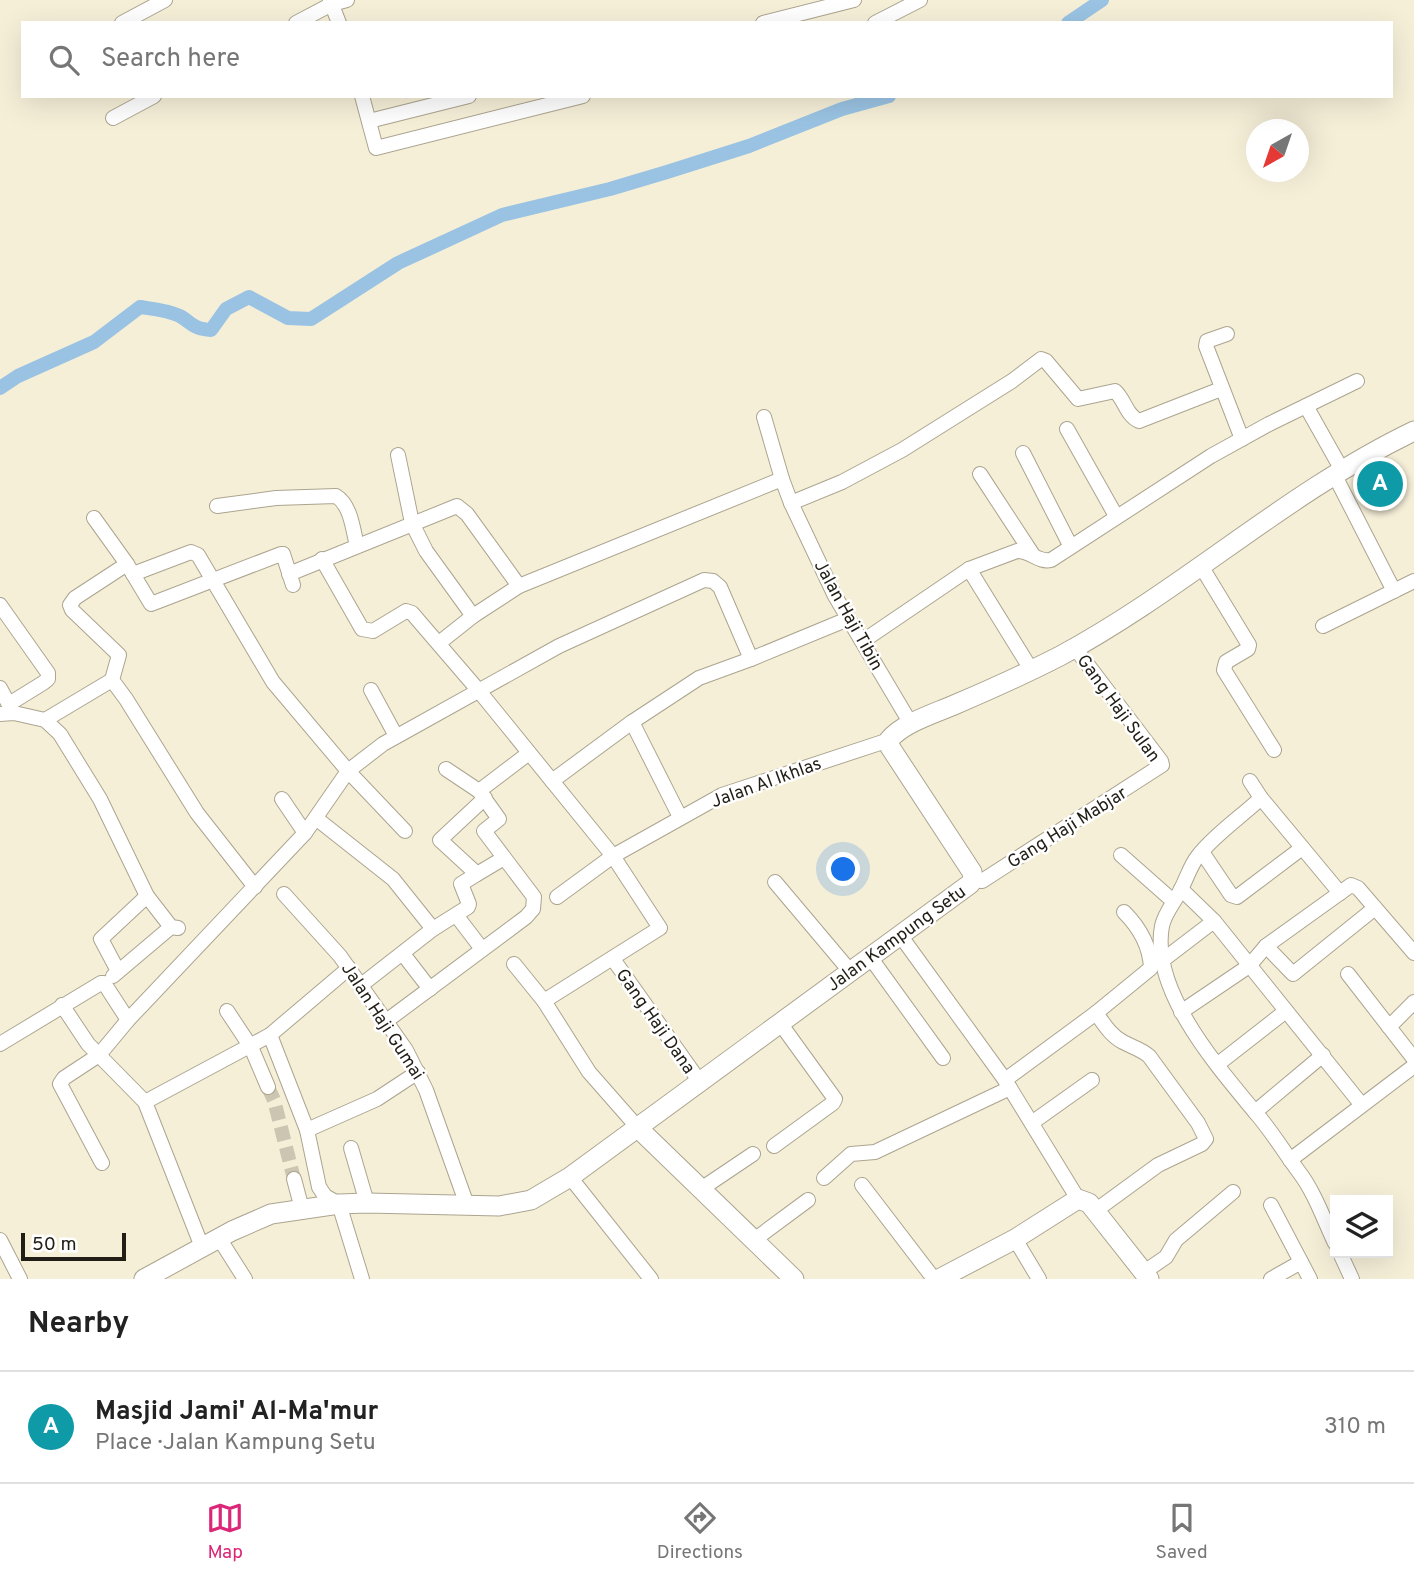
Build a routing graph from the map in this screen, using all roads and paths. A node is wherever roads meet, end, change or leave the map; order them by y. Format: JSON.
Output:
{"nodes":[{"id":1,"x":165,"y":0,"type":"edge"},
{"id":2,"x":347,"y":0,"type":"edge"},
{"id":3,"x":854,"y":0,"type":"edge"},
{"id":4,"x":920,"y":0,"type":"edge"},
{"id":5,"x":331,"y":2,"type":"edge"},
{"id":6,"x":126,"y":21,"type":"edge"},
{"id":7,"x":299,"y":21,"type":"edge"},
{"id":8,"x":338,"y":21,"type":"edge"},
{"id":9,"x":771,"y":21,"type":"edge"},
{"id":10,"x":879,"y":21,"type":"edge"},
{"id":11,"x":151,"y":98,"type":"edge"},
{"id":12,"x":363,"y":98,"type":"edge"},
{"id":13,"x":461,"y":98,"type":"edge"},
{"id":14,"x":575,"y":98,"type":"edge"},
{"id":15,"x":113,"y":118,"type":"dead end"},
{"id":16,"x":369,"y":121,"type":"junction"},
{"id":17,"x":1227,"y":334,"type":"dead end"},
{"id":18,"x":1356,"y":381,"type":"dead end"},
{"id":19,"x":1221,"y":389,"type":"junction"},
{"id":20,"x":1306,"y":406,"type":"junction"},
{"id":21,"x":764,"y":417,"type":"dead end"},
{"id":22,"x":1067,"y":429,"type":"dead end"},
{"id":23,"x":1414,"y":431,"type":"edge"},
{"id":24,"x":1242,"y":439,"type":"junction"},
{"id":25,"x":1023,"y":453,"type":"dead end"},
{"id":26,"x":398,"y":455,"type":"dead end"},
{"id":27,"x":1338,"y":472,"type":"junction"},
{"id":28,"x":980,"y":474,"type":"dead end"},
{"id":29,"x":782,"y":479,"type":"junction"},
{"id":30,"x":791,"y":503,"type":"junction"},
{"id":31,"x":217,"y":506,"type":"dead end"},
{"id":32,"x":1116,"y":516,"type":"junction"},
{"id":33,"x":93,"y":518,"type":"dead end"},
{"id":34,"x":412,"y":523,"type":"junction"},
{"id":35,"x":1070,"y":545,"type":"junction"},
{"id":36,"x":357,"y":546,"type":"junction"},
{"id":37,"x":1032,"y":555,"type":"junction"},
{"id":38,"x":322,"y":559,"type":"junction"},
{"id":39,"x":1201,"y":566,"type":"junction"},
{"id":40,"x":130,"y":569,"type":"junction"},
{"id":41,"x":969,"y":569,"type":"junction"},
{"id":42,"x":1414,"y":581,"type":"edge"},
{"id":43,"x":212,"y":582,"type":"junction"},
{"id":44,"x":519,"y":586,"type":"junction"},
{"id":45,"x":1394,"y":591,"type":"junction"},
{"id":46,"x":0,"y":605,"type":"edge"},
{"id":47,"x":473,"y":616,"type":"junction"},
{"id":48,"x":848,"y":619,"type":"junction"},
{"id":49,"x":5,"y":623,"type":"edge"},
{"id":50,"x":1322,"y":626,"type":"dead end"},
{"id":51,"x":863,"y":641,"type":"junction"},
{"id":52,"x":439,"y":643,"type":"junction"},
{"id":53,"x":1075,"y":648,"type":"junction"},
{"id":54,"x":751,"y":659,"type":"junction"},
{"id":55,"x":1032,"y":671,"type":"junction"},
{"id":56,"x":112,"y":680,"type":"junction"},
{"id":57,"x":0,"y":688,"type":"edge"},
{"id":58,"x":371,"y":690,"type":"dead end"},
{"id":59,"x":479,"y":691,"type":"junction"},
{"id":60,"x":7,"y":710,"type":"edge"},
{"id":61,"x":46,"y":720,"type":"junction"},
{"id":62,"x":632,"y":722,"type":"junction"},
{"id":63,"x":911,"y":724,"type":"junction"},
{"id":64,"x":396,"y":736,"type":"junction"},
{"id":65,"x":889,"y":740,"type":"junction"},
{"id":66,"x":1274,"y":750,"type":"dead end"},
{"id":67,"x":529,"y":753,"type":"junction"},
{"id":68,"x":1160,"y":768,"type":"joint"},
{"id":69,"x":446,"y":769,"type":"dead end"},
{"id":70,"x":348,"y":771,"type":"junction"},
{"id":71,"x":1250,"y":780,"type":"dead end"},
{"id":72,"x":552,"y":781,"type":"junction"},
{"id":73,"x":482,"y":795,"type":"junction"},
{"id":74,"x":1261,"y":798,"type":"junction"},
{"id":75,"x":282,"y":799,"type":"dead end"},
{"id":76,"x":680,"y":817,"type":"junction"},
{"id":77,"x":317,"y":819,"type":"junction"},
{"id":78,"x":405,"y":831,"type":"dead end"},
{"id":79,"x":305,"y":833,"type":"junction"},
{"id":80,"x":1302,"y":848,"type":"junction"},
{"id":81,"x":1202,"y":852,"type":"junction"},
{"id":82,"x":1121,"y":855,"type":"dead end"},
{"id":83,"x":613,"y":856,"type":"junction"},
{"id":84,"x":505,"y":858,"type":"junction"},
{"id":85,"x":477,"y":874,"type":"junction"},
{"id":86,"x":973,"y":880,"type":"junction"},
{"id":87,"x":775,"y":881,"type":"dead end"},
{"id":88,"x":255,"y":887,"type":"junction"},
{"id":89,"x":1339,"y":893,"type":"junction"},
{"id":90,"x":285,"y":894,"type":"dead end"},
{"id":91,"x":1177,"y":895,"type":"junction"},
{"id":92,"x":147,"y":896,"type":"junction"},
{"id":93,"x":557,"y":897,"type":"dead end"},
{"id":94,"x":1376,"y":908,"type":"junction"},
{"id":95,"x":1124,"y":912,"type":"dead end"},
{"id":96,"x":456,"y":915,"type":"junction"},
{"id":97,"x":1214,"y":921,"type":"junction"},
{"id":98,"x":433,"y":929,"type":"junction"},
{"id":99,"x":900,"y":936,"type":"junction"},
{"id":100,"x":1266,"y":946,"type":"junction"},
{"id":101,"x":482,"y":949,"type":"junction"},
{"id":102,"x":1414,"y":953,"type":"edge"},
{"id":103,"x":403,"y":954,"type":"junction"},
{"id":104,"x":870,"y":957,"type":"junction"},
{"id":105,"x":613,"y":959,"type":"junction"},
{"id":106,"x":1163,"y":960,"type":"junction"},
{"id":107,"x":514,"y":964,"type":"dead end"},
{"id":108,"x":1249,"y":966,"type":"junction"},
{"id":109,"x":349,"y":968,"type":"junction"},
{"id":110,"x":118,"y":971,"type":"junction"},
{"id":111,"x":850,"y":971,"type":"junction"},
{"id":112,"x":1349,"y":974,"type":"dead end"},
{"id":113,"x":104,"y":983,"type":"junction"},
{"id":114,"x":360,"y":986,"type":"junction"},
{"id":115,"x":430,"y":989,"type":"junction"},
{"id":116,"x":544,"y":1001,"type":"junction"},
{"id":117,"x":1414,"y":1002,"type":"edge"},
{"id":118,"x":62,"y":1005,"type":"junction"},
{"id":119,"x":227,"y":1011,"type":"dead end"},
{"id":120,"x":1181,"y":1012,"type":"junction"},
{"id":121,"x":1286,"y":1012,"type":"junction"},
{"id":122,"x":1096,"y":1013,"type":"junction"},
{"id":123,"x":128,"y":1020,"type":"junction"},
{"id":124,"x":386,"y":1021,"type":"junction"},
{"id":125,"x":779,"y":1023,"type":"junction"},
{"id":126,"x":1389,"y":1027,"type":"junction"},
{"id":127,"x":270,"y":1035,"type":"junction"},
{"id":128,"x":0,"y":1044,"type":"edge"},
{"id":129,"x":251,"y":1047,"type":"junction"},
{"id":130,"x":99,"y":1055,"type":"junction"},
{"id":131,"x":1323,"y":1055,"type":"junction"},
{"id":132,"x":943,"y":1058,"type":"dead end"},
{"id":133,"x":1414,"y":1059,"type":"edge"},
{"id":134,"x":1218,"y":1064,"type":"junction"},
{"id":135,"x":1414,"y":1066,"type":"edge"},
{"id":136,"x":418,"y":1072,"type":"junction"},
{"id":137,"x":1092,"y":1080,"type":"dead end"},
{"id":138,"x":700,"y":1082,"type":"junction"},
{"id":139,"x":1007,"y":1084,"type":"junction"},
{"id":140,"x":268,"y":1087,"type":"tunnel mouth"},
{"id":141,"x":145,"y":1102,"type":"junction"},
{"id":142,"x":1361,"y":1104,"type":"junction"},
{"id":143,"x":1255,"y":1112,"type":"junction"},
{"id":144,"x":1033,"y":1122,"type":"junction"},
{"id":145,"x":639,"y":1129,"type":"junction"},
{"id":146,"x":307,"y":1130,"type":"junction"},
{"id":147,"x":774,"y":1146,"type":"dead end"},
{"id":148,"x":351,"y":1148,"type":"dead end"},
{"id":149,"x":753,"y":1154,"type":"dead end"},
{"id":150,"x":1290,"y":1160,"type":"junction"},
{"id":151,"x":102,"y":1163,"type":"dead end"},
{"id":152,"x":570,"y":1177,"type":"junction"},
{"id":153,"x":824,"y":1178,"type":"dead end"},
{"id":154,"x":294,"y":1179,"type":"tunnel mouth"},
{"id":155,"x":863,"y":1185,"type":"dead end"},
{"id":156,"x":701,"y":1189,"type":"junction"},
{"id":157,"x":1233,"y":1192,"type":"dead end"},
{"id":158,"x":1078,"y":1199,"type":"junction"},
{"id":159,"x":808,"y":1200,"type":"dead end"},
{"id":160,"x":367,"y":1203,"type":"junction"},
{"id":161,"x":339,"y":1204,"type":"junction"},
{"id":162,"x":467,"y":1205,"type":"junction"},
{"id":163,"x":1271,"y":1205,"type":"dead end"},
{"id":164,"x":302,"y":1209,"type":"junction"},
{"id":165,"x":1095,"y":1212,"type":"junction"},
{"id":166,"x":1330,"y":1232,"type":"edge"},
{"id":167,"x":0,"y":1240,"type":"edge"},
{"id":168,"x":754,"y":1240,"type":"junction"},
{"id":169,"x":1015,"y":1240,"type":"junction"},
{"id":170,"x":210,"y":1243,"type":"junction"},
{"id":171,"x":1342,"y":1258,"type":"edge"},
{"id":172,"x":1301,"y":1262,"type":"junction"},
{"id":173,"x":1146,"y":1276,"type":"edge"},
{"id":174,"x":20,"y":1279,"type":"edge"},
{"id":175,"x":144,"y":1279,"type":"edge"},
{"id":176,"x":245,"y":1279,"type":"edge"},
{"id":177,"x":362,"y":1279,"type":"edge"},
{"id":178,"x":651,"y":1279,"type":"edge"},
{"id":179,"x":794,"y":1279,"type":"edge"},
{"id":180,"x":937,"y":1279,"type":"edge"},
{"id":181,"x":1039,"y":1279,"type":"edge"},
{"id":182,"x":1271,"y":1279,"type":"edge"},
{"id":183,"x":1310,"y":1279,"type":"edge"},
{"id":184,"x":1352,"y":1279,"type":"edge"}],
"edges":[{"from":1,"to":6,"type":"street"},
{"from":2,"to":5,"type":"street"},
{"from":3,"to":9,"type":"street"},
{"from":4,"to":10,"type":"street"},
{"from":5,"to":7,"type":"street"},
{"from":5,"to":8,"type":"street"},
{"from":11,"to":15,"type":"street"},
{"from":12,"to":16,"type":"street"},
{"from":13,"to":16,"type":"street"},
{"from":14,"to":16,"type":"street"},
{"from":17,"to":19,"type":"street"},
{"from":18,"to":20,"type":"street"},
{"from":19,"to":24,"type":"street"},
{"from":19,"to":30,"type":"street"},
{"from":20,"to":24,"type":"street"},
{"from":20,"to":27,"type":"street"},
{"from":21,"to":29,"type":"street","name":"Jalan Haji Tibin"},
{"from":22,"to":32,"type":"street"},
{"from":23,"to":27,"type":"street"},
{"from":24,"to":32,"type":"street"},
{"from":25,"to":35,"type":"street"},
{"from":26,"to":34,"type":"street"},
{"from":27,"to":39,"type":"street"},
{"from":27,"to":45,"type":"street"},
{"from":28,"to":37,"type":"street"},
{"from":29,"to":30,"type":"street","name":"Jalan Haji Tibin"},
{"from":29,"to":44,"type":"street"},
{"from":30,"to":48,"type":"street","name":"Jalan Haji Tibin"},
{"from":31,"to":36,"type":"street"},
{"from":32,"to":35,"type":"street"},
{"from":33,"to":40,"type":"street"},
{"from":34,"to":36,"type":"street"},
{"from":34,"to":44,"type":"street"},
{"from":34,"to":47,"type":"street"},
{"from":35,"to":37,"type":"street"},
{"from":36,"to":38,"type":"street"},
{"from":37,"to":41,"type":"street"},
{"from":38,"to":43,"type":"street"},
{"from":38,"to":52,"type":"street"},
{"from":39,"to":53,"type":"street"},
{"from":39,"to":66,"type":"street"},
{"from":40,"to":43,"type":"street"},
{"from":40,"to":43,"type":"street"},
{"from":40,"to":56,"type":"street"},
{"from":41,"to":51,"type":"street"},
{"from":41,"to":55,"type":"street"},
{"from":42,"to":45,"type":"street"},
{"from":43,"to":70,"type":"street"},
{"from":44,"to":47,"type":"street"},
{"from":45,"to":50,"type":"street"},
{"from":46,"to":49,"type":"street"},
{"from":47,"to":52,"type":"street"},
{"from":48,"to":51,"type":"street","name":"Jalan Haji Tibin"},
{"from":48,"to":54,"type":"street"},
{"from":49,"to":60,"type":"street"},
{"from":51,"to":63,"type":"street","name":"Jalan Haji Tibin"},
{"from":52,"to":59,"type":"street"},
{"from":53,"to":55,"type":"street"},
{"from":53,"to":68,"type":"street","name":"Gang Haji Sulan"},
{"from":54,"to":59,"type":"street"},
{"from":54,"to":62,"type":"street"},
{"from":55,"to":63,"type":"street"},
{"from":56,"to":61,"type":"street"},
{"from":56,"to":88,"type":"street"},
{"from":57,"to":60,"type":"street"},
{"from":58,"to":64,"type":"street"},
{"from":59,"to":64,"type":"street"},
{"from":59,"to":67,"type":"street"},
{"from":60,"to":61,"type":"street"},
{"from":61,"to":92,"type":"street"},
{"from":62,"to":72,"type":"street"},
{"from":62,"to":76,"type":"street"},
{"from":63,"to":65,"type":"street"},
{"from":64,"to":70,"type":"street"},
{"from":65,"to":76,"type":"street","name":"Jalan Al Ikhlas"},
{"from":65,"to":86,"type":"street","name":"Jalan Kampung Setu"},
{"from":67,"to":72,"type":"street"},
{"from":67,"to":73,"type":"street"},
{"from":68,"to":86,"type":"street","name":"Gang Haji Mabjar"},
{"from":69,"to":73,"type":"street"},
{"from":70,"to":77,"type":"street"},
{"from":70,"to":78,"type":"street"},
{"from":71,"to":74,"type":"street"},
{"from":72,"to":83,"type":"street"},
{"from":73,"to":84,"type":"street"},
{"from":73,"to":85,"type":"street"},
{"from":74,"to":80,"type":"street"},
{"from":74,"to":81,"type":"street"},
{"from":75,"to":79,"type":"street"},
{"from":76,"to":83,"type":"street","name":"Jalan Al Ikhlas"},
{"from":77,"to":79,"type":"street"},
{"from":77,"to":98,"type":"street"},
{"from":79,"to":88,"type":"street"},
{"from":80,"to":81,"type":"street"},
{"from":80,"to":89,"type":"street"},
{"from":81,"to":91,"type":"street"},
{"from":82,"to":91,"type":"street"},
{"from":83,"to":93,"type":"street","name":"Jalan Al Ikhlas"},
{"from":83,"to":105,"type":"street"},
{"from":84,"to":85,"type":"street"},
{"from":84,"to":101,"type":"street"},
{"from":85,"to":96,"type":"street"},
{"from":86,"to":99,"type":"street","name":"Jalan Kampung Setu"},
{"from":87,"to":111,"type":"street"},
{"from":88,"to":123,"type":"street"},
{"from":89,"to":94,"type":"street"},
{"from":89,"to":100,"type":"street"},
{"from":90,"to":109,"type":"street","name":"Jalan Haji Gumai"},
{"from":91,"to":97,"type":"street"},
{"from":91,"to":106,"type":"street"},
{"from":92,"to":110,"type":"street"},
{"from":92,"to":110,"type":"street"},
{"from":94,"to":100,"type":"street"},
{"from":94,"to":102,"type":"street"},
{"from":95,"to":122,"type":"street"},
{"from":96,"to":98,"type":"street"},
{"from":96,"to":101,"type":"street"},
{"from":97,"to":106,"type":"street"},
{"from":97,"to":108,"type":"street"},
{"from":98,"to":103,"type":"street"},
{"from":99,"to":104,"type":"street","name":"Jalan Kampung Setu"},
{"from":99,"to":139,"type":"street"},
{"from":100,"to":108,"type":"street"},
{"from":101,"to":115,"type":"street"},
{"from":103,"to":114,"type":"street"},
{"from":103,"to":115,"type":"street"},
{"from":104,"to":111,"type":"street","name":"Jalan Kampung Setu"},
{"from":104,"to":132,"type":"street"},
{"from":105,"to":116,"type":"street"},
{"from":105,"to":138,"type":"street","name":"Gang Haji Dana"},
{"from":106,"to":120,"type":"street"},
{"from":107,"to":116,"type":"street"},
{"from":108,"to":120,"type":"street"},
{"from":108,"to":121,"type":"street"},
{"from":109,"to":114,"type":"street","name":"Jalan Haji Gumai"},
{"from":109,"to":127,"type":"street"},
{"from":110,"to":113,"type":"street"},
{"from":111,"to":125,"type":"street","name":"Jalan Kampung Setu"},
{"from":112,"to":126,"type":"street"},
{"from":113,"to":118,"type":"street"},
{"from":113,"to":123,"type":"street"},
{"from":114,"to":124,"type":"street","name":"Jalan Haji Gumai"},
{"from":115,"to":124,"type":"street"},
{"from":116,"to":145,"type":"street"},
{"from":117,"to":126,"type":"street"},
{"from":118,"to":128,"type":"street"},
{"from":118,"to":130,"type":"street"},
{"from":119,"to":129,"type":"street"},
{"from":120,"to":134,"type":"street"},
{"from":121,"to":131,"type":"street"},
{"from":121,"to":134,"type":"street"},
{"from":122,"to":139,"type":"street"},
{"from":122,"to":165,"type":"street"},
{"from":123,"to":130,"type":"street"},
{"from":124,"to":136,"type":"street","name":"Jalan Haji Gumai"},
{"from":125,"to":138,"type":"street","name":"Jalan Kampung Setu"},
{"from":125,"to":147,"type":"street"},
{"from":126,"to":133,"type":"street"},
{"from":127,"to":129,"type":"street"},
{"from":127,"to":146,"type":"street"},
{"from":129,"to":140,"type":"street"},
{"from":129,"to":141,"type":"street"},
{"from":130,"to":141,"type":"street"},
{"from":130,"to":151,"type":"street"},
{"from":131,"to":142,"type":"street"},
{"from":131,"to":143,"type":"street"},
{"from":134,"to":143,"type":"street"},
{"from":135,"to":142,"type":"street"},
{"from":136,"to":146,"type":"street"},
{"from":136,"to":162,"type":"street","name":"Jalan Haji Gumai"},
{"from":137,"to":144,"type":"street"},
{"from":138,"to":145,"type":"street","name":"Jalan Kampung Setu"},
{"from":139,"to":144,"type":"street"},
{"from":139,"to":153,"type":"street"},
{"from":141,"to":170,"type":"street"},
{"from":142,"to":150,"type":"street"},
{"from":143,"to":150,"type":"street"},
{"from":144,"to":158,"type":"street"},
{"from":145,"to":152,"type":"street","name":"Jalan Kampung Setu"},
{"from":145,"to":156,"type":"street"},
{"from":146,"to":161,"type":"street"},
{"from":148,"to":160,"type":"street"},
{"from":149,"to":156,"type":"street"},
{"from":150,"to":166,"type":"street"},
{"from":152,"to":162,"type":"street","name":"Jalan Kampung Setu"},
{"from":152,"to":178,"type":"street"},
{"from":154,"to":164,"type":"street"},
{"from":155,"to":180,"type":"street"},
{"from":156,"to":168,"type":"street"},
{"from":157,"to":173,"type":"street"},
{"from":158,"to":165,"type":"street"},
{"from":158,"to":169,"type":"street"},
{"from":159,"to":168,"type":"street"},
{"from":160,"to":161,"type":"street","name":"Jalan Kampung Setu"},
{"from":160,"to":162,"type":"street","name":"Jalan Kampung Setu"},
{"from":161,"to":164,"type":"street","name":"Jalan Kampung Setu"},
{"from":161,"to":177,"type":"street"},
{"from":163,"to":172,"type":"street"},
{"from":164,"to":170,"type":"street","name":"Jalan Kampung Setu"},
{"from":165,"to":173,"type":"street"},
{"from":167,"to":174,"type":"street"},
{"from":168,"to":179,"type":"street"},
{"from":169,"to":180,"type":"street"},
{"from":169,"to":181,"type":"street"},
{"from":170,"to":175,"type":"street","name":"Jalan Kampung Setu"},
{"from":170,"to":176,"type":"street"},
{"from":171,"to":184,"type":"street"},
{"from":172,"to":182,"type":"street"},
{"from":172,"to":183,"type":"street"}]}
